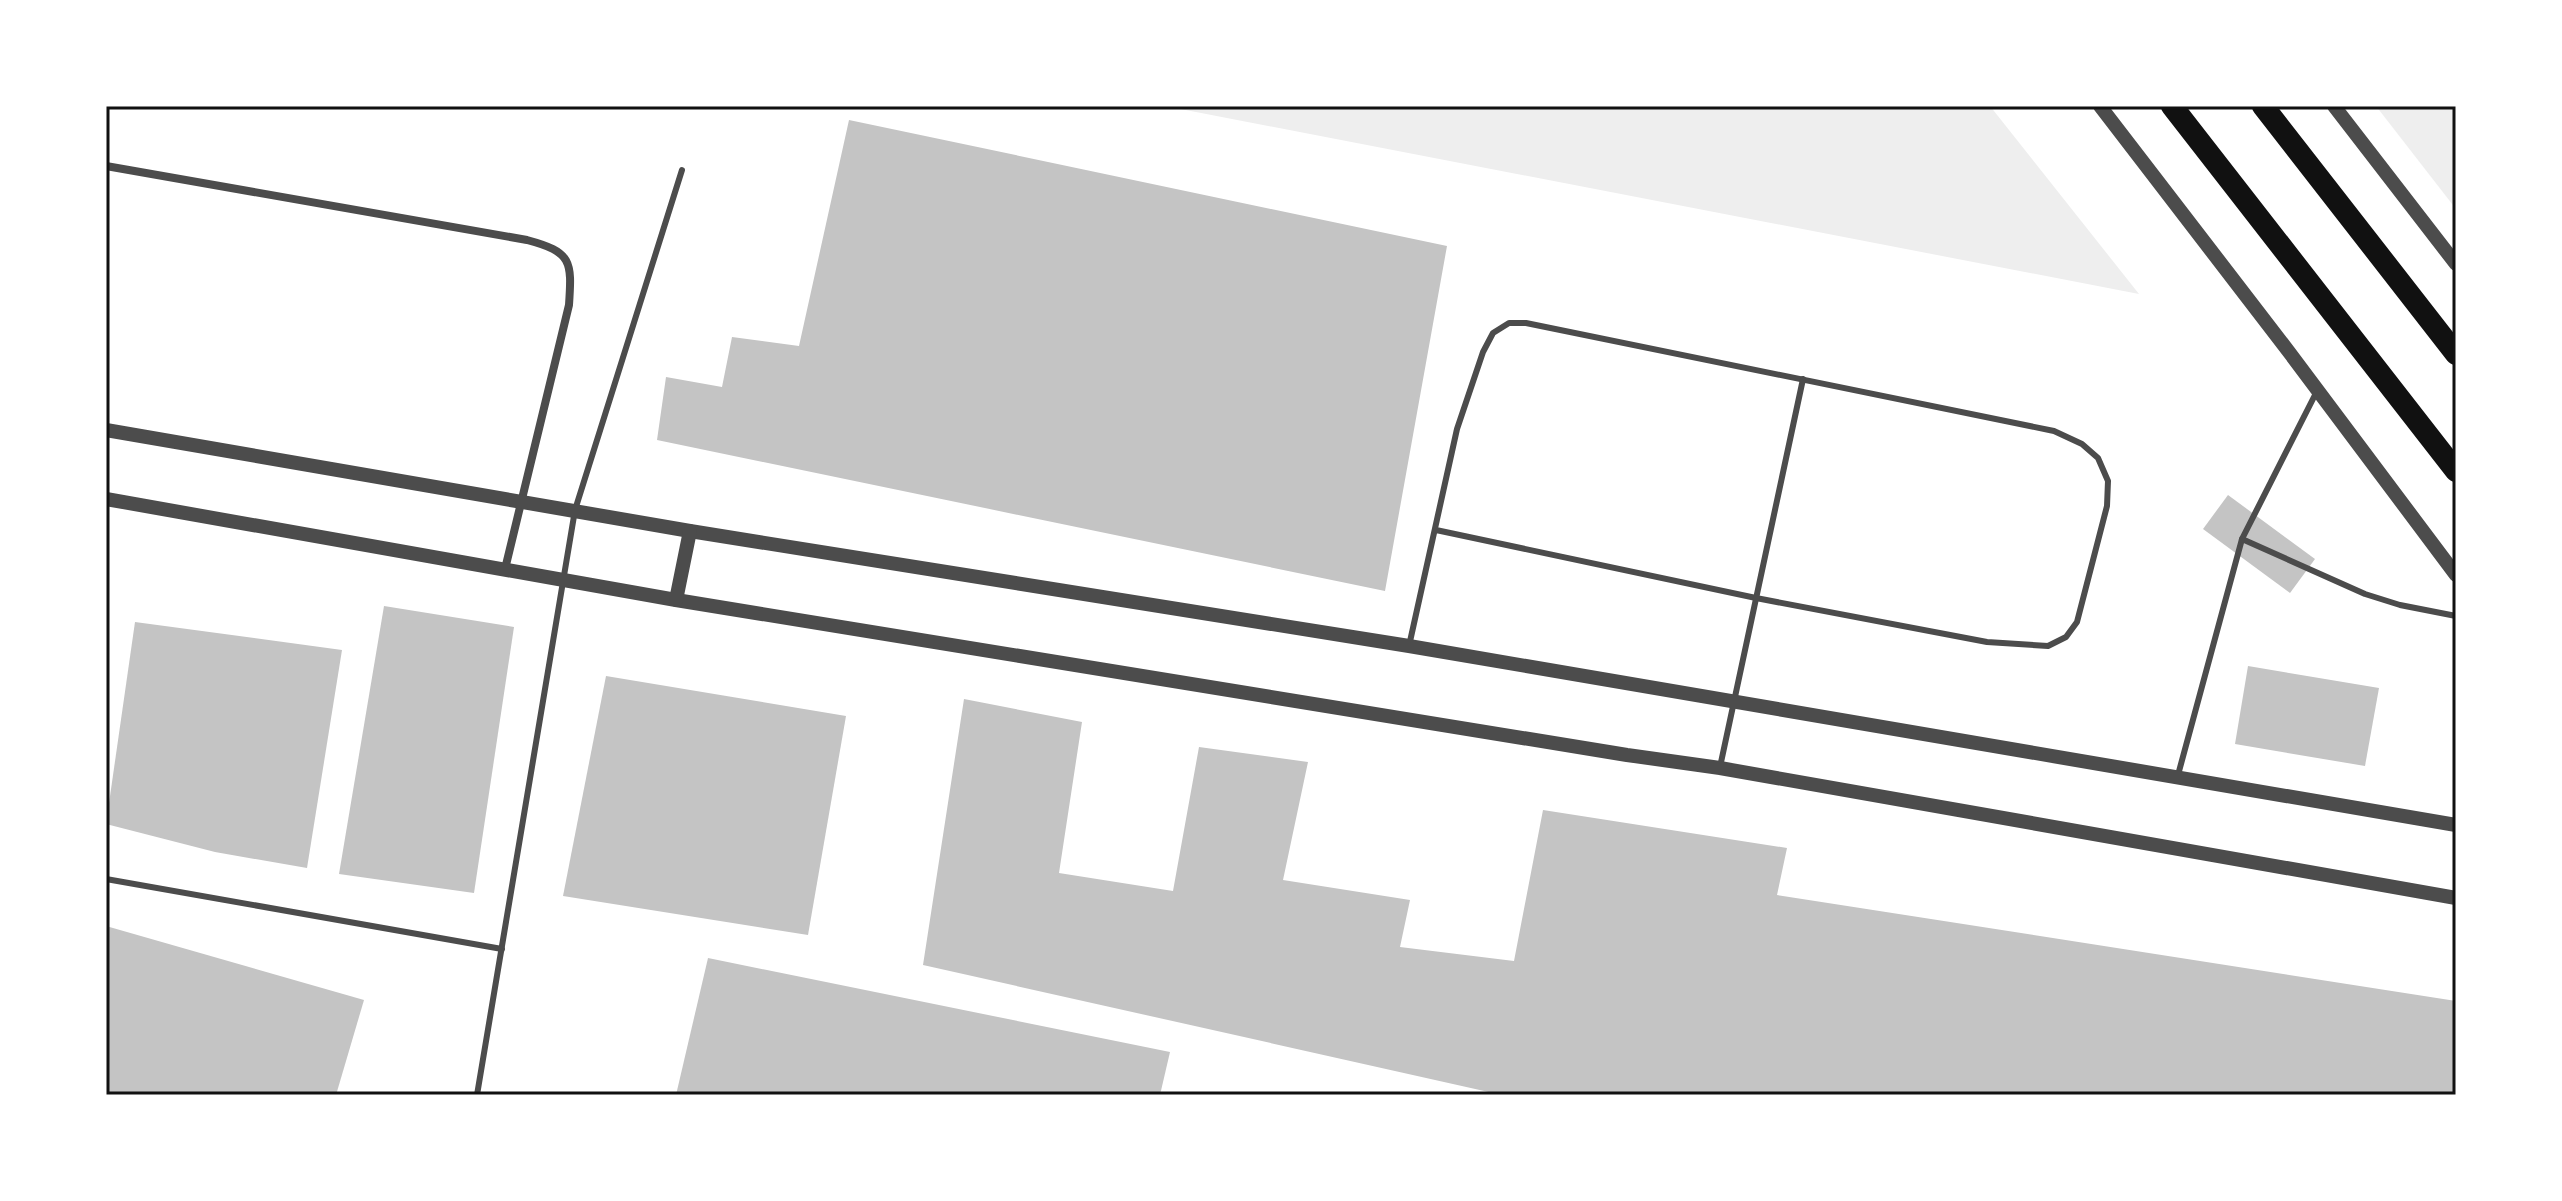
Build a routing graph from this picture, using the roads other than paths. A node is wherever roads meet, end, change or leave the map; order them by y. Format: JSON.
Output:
{"nodes":[{"id":1,"x":2100,"y":106,"type":"edge"},
{"id":2,"x":2172,"y":106,"type":"edge"},
{"id":3,"x":2263,"y":106,"type":"edge"},
{"id":4,"x":2334,"y":106,"type":"edge"},
{"id":5,"x":106,"y":166,"type":"edge"},
{"id":6,"x":682,"y":170,"type":"dead end"},
{"id":7,"x":2456,"y":264,"type":"edge"},
{"id":8,"x":2456,"y":354,"type":"edge"},
{"id":9,"x":1803,"y":379,"type":"junction"},
{"id":10,"x":2317,"y":391,"type":"junction"},
{"id":11,"x":106,"y":430,"type":"edge"},
{"id":12,"x":2456,"y":471,"type":"edge"},
{"id":13,"x":106,"y":499,"type":"edge"},
{"id":14,"x":522,"y":501,"type":"junction"},
{"id":15,"x":575,"y":510,"type":"junction"},
{"id":16,"x":1436,"y":530,"type":"junction"},
{"id":17,"x":690,"y":531,"type":"junction"},
{"id":18,"x":2242,"y":539,"type":"junction"},
{"id":19,"x":505,"y":569,"type":"junction"},
{"id":20,"x":2456,"y":575,"type":"edge"},
{"id":21,"x":562,"y":579,"type":"junction"},
{"id":22,"x":1756,"y":598,"type":"junction"},
{"id":23,"x":676,"y":600,"type":"junction"},
{"id":24,"x":2456,"y":616,"type":"edge"},
{"id":25,"x":1409,"y":646,"type":"junction"},
{"id":26,"x":1735,"y":702,"type":"junction"},
{"id":27,"x":1720,"y":768,"type":"junction"},
{"id":28,"x":2178,"y":777,"type":"junction"},
{"id":29,"x":2456,"y":825,"type":"edge"},
{"id":30,"x":106,"y":879,"type":"edge"},
{"id":31,"x":2456,"y":898,"type":"edge"},
{"id":32,"x":502,"y":949,"type":"junction"},
{"id":33,"x":477,"y":1095,"type":"edge"}],
"edges":[{"from":1,"to":10,"type":"street"},
{"from":2,"to":12,"type":"highway"},
{"from":3,"to":8,"type":"highway"},
{"from":4,"to":7,"type":"street"},
{"from":5,"to":14,"type":"street"},
{"from":6,"to":15,"type":"lane"},
{"from":9,"to":16,"type":"lane"},
{"from":9,"to":22,"type":"lane"},
{"from":9,"to":22,"type":"lane"},
{"from":10,"to":18,"type":"lane"},
{"from":10,"to":20,"type":"street"},
{"from":11,"to":14,"type":"street"},
{"from":13,"to":19,"type":"street"},
{"from":14,"to":15,"type":"street"},
{"from":14,"to":19,"type":"street"},
{"from":15,"to":17,"type":"street"},
{"from":15,"to":21,"type":"lane"},
{"from":16,"to":22,"type":"lane"},
{"from":16,"to":25,"type":"lane"},
{"from":17,"to":23,"type":"street"},
{"from":17,"to":25,"type":"street"},
{"from":18,"to":24,"type":"lane"},
{"from":18,"to":28,"type":"lane"},
{"from":19,"to":21,"type":"street"},
{"from":21,"to":23,"type":"street"},
{"from":21,"to":32,"type":"lane"},
{"from":22,"to":26,"type":"lane"},
{"from":23,"to":27,"type":"street"},
{"from":25,"to":26,"type":"street"},
{"from":26,"to":27,"type":"lane"},
{"from":26,"to":28,"type":"street"},
{"from":27,"to":31,"type":"street"},
{"from":28,"to":29,"type":"street"},
{"from":30,"to":32,"type":"lane"},
{"from":32,"to":33,"type":"lane"}]}
